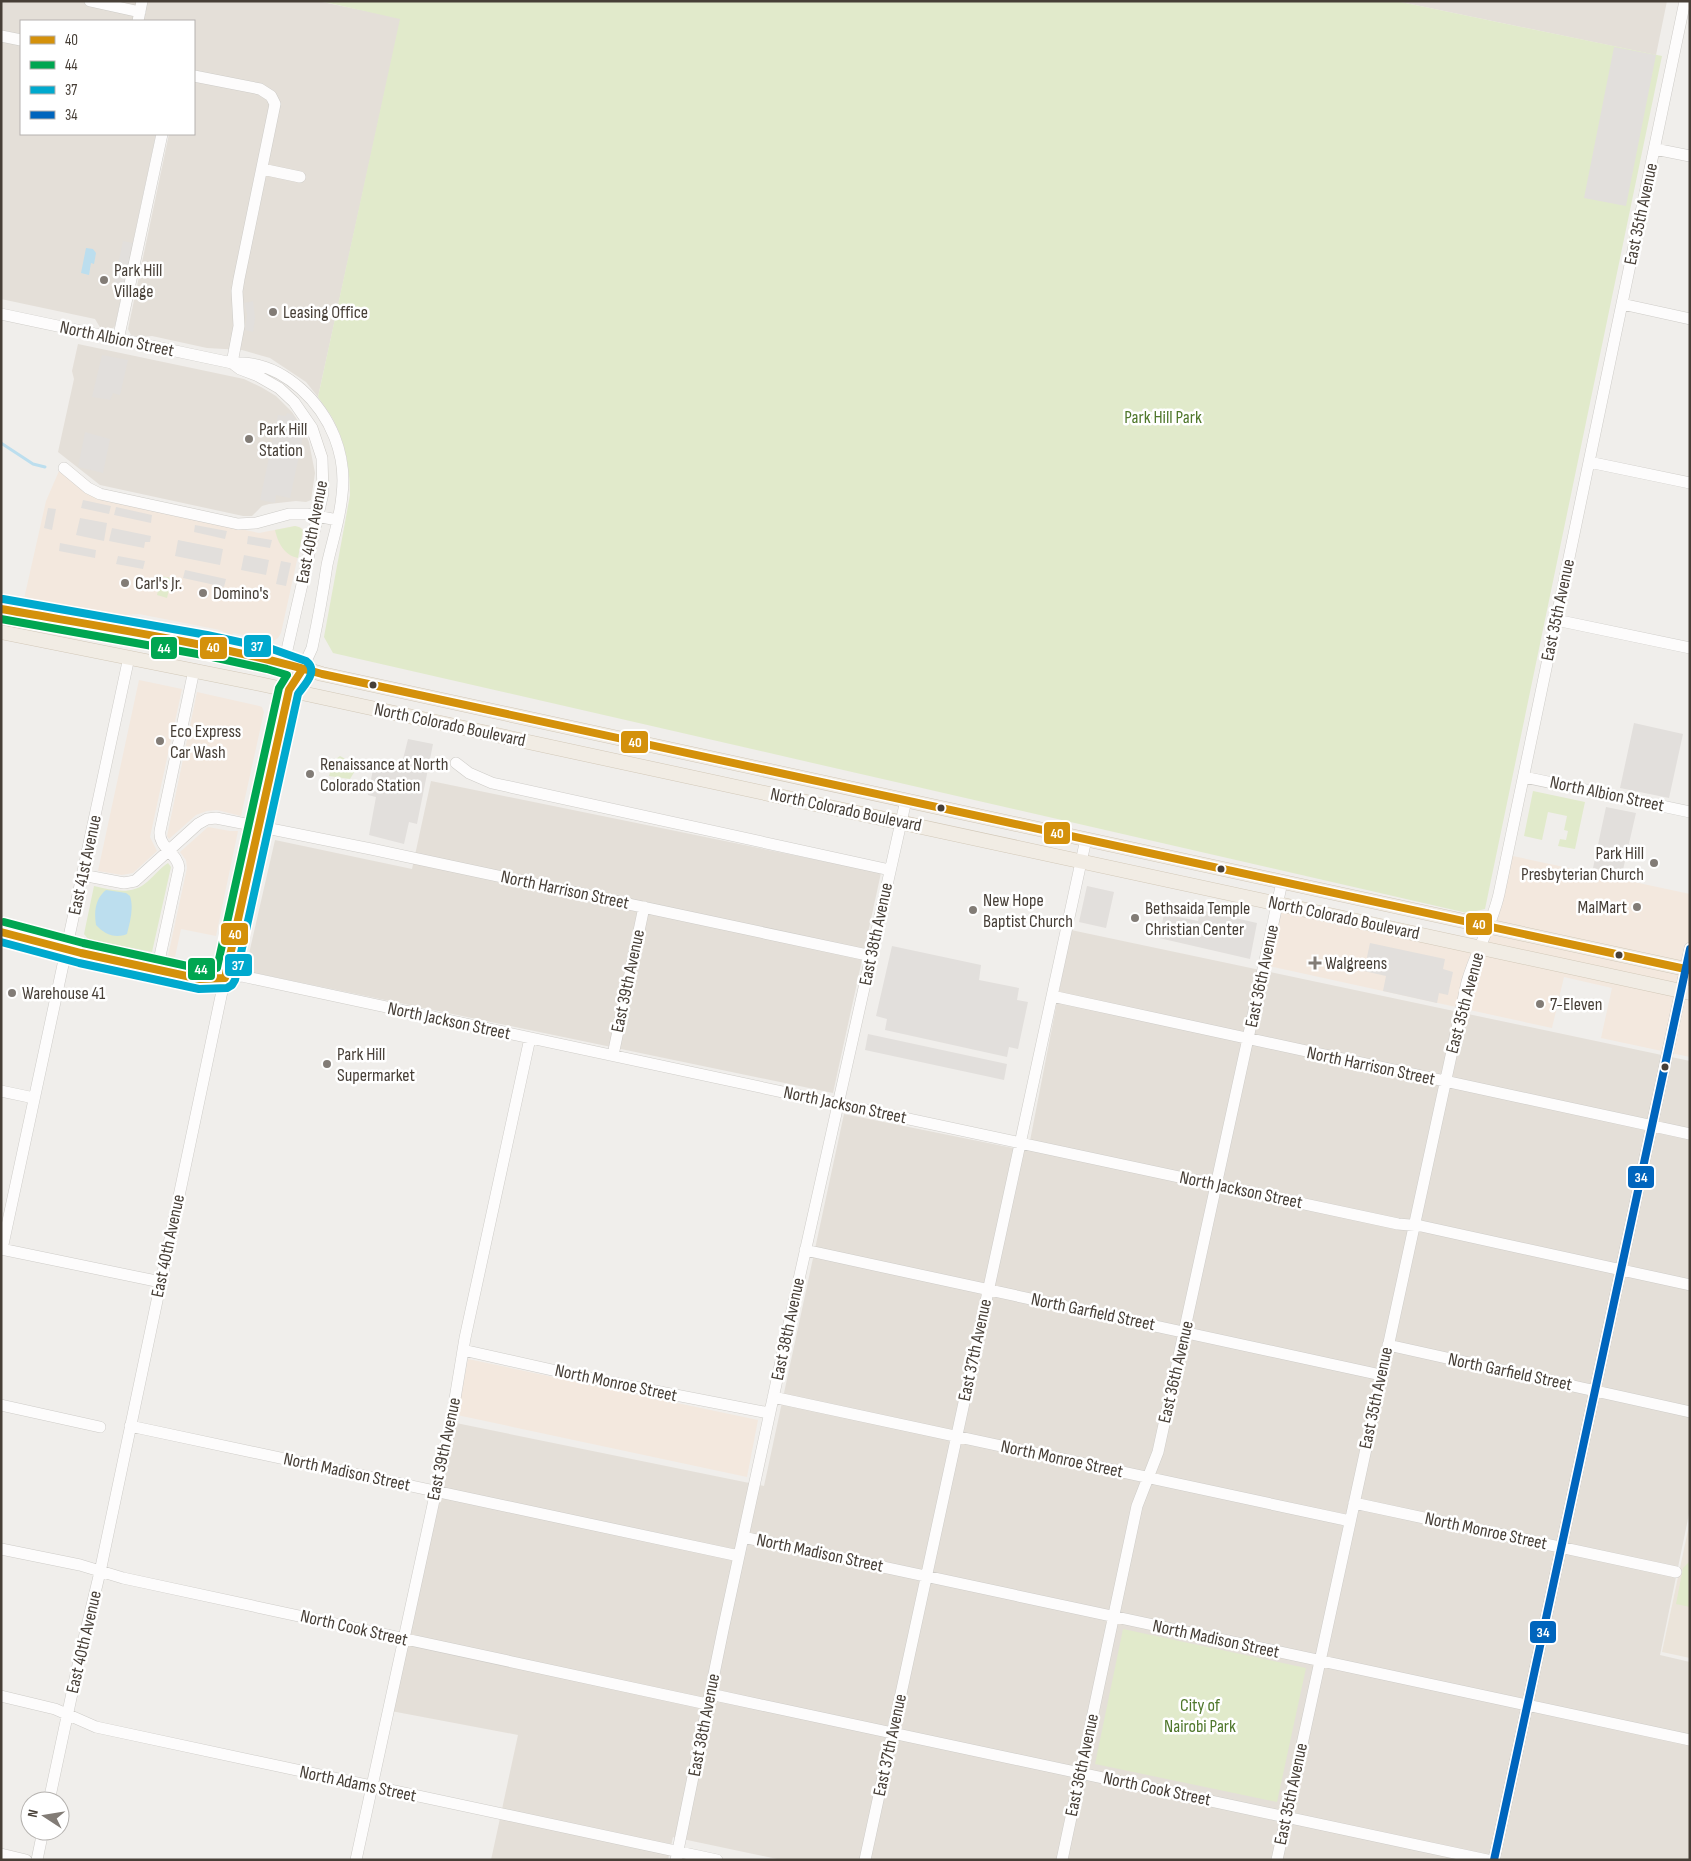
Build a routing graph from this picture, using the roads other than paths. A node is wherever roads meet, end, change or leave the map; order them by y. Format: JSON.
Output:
{"nodes":[{"id":1,"x":90,"y":1,"type":"edge"},
{"id":2,"x":1685,"y":1,"type":"edge"},
{"id":3,"x":140,"y":11,"type":"edge"},
{"id":4,"x":1,"y":36,"type":"edge"},
{"id":5,"x":20,"y":40,"type":"edge"},
{"id":6,"x":195,"y":76,"type":"edge"},
{"id":7,"x":162,"y":135,"type":"edge"},
{"id":8,"x":1655,"y":149,"type":"junction"},
{"id":9,"x":1690,"y":156,"type":"edge"},
{"id":10,"x":262,"y":169,"type":"junction"},
{"id":11,"x":300,"y":177,"type":"dead end"},
{"id":12,"x":1622,"y":304,"type":"junction"},
{"id":13,"x":1,"y":314,"type":"edge"},
{"id":14,"x":1690,"y":319,"type":"edge"},
{"id":15,"x":118,"y":340,"type":"junction"},
{"id":16,"x":232,"y":363,"type":"junction"},
{"id":17,"x":1589,"y":462,"type":"junction"},
{"id":18,"x":64,"y":468,"type":"dead end"},
{"id":19,"x":1690,"y":483,"type":"edge"},
{"id":20,"x":317,"y":516,"type":"junction"},
{"id":21,"x":337,"y":520,"type":"junction"},
{"id":22,"x":1,"y":610,"type":"edge"},
{"id":23,"x":1556,"y":620,"type":"junction"},
{"id":24,"x":1,"y":632,"type":"edge"},
{"id":25,"x":1690,"y":648,"type":"edge"},
{"id":26,"x":130,"y":657,"type":"junction"},
{"id":27,"x":284,"y":663,"type":"junction"},
{"id":28,"x":194,"y":670,"type":"junction"},
{"id":29,"x":302,"y":670,"type":"junction"},
{"id":30,"x":289,"y":690,"type":"junction"},
{"id":31,"x":456,"y":763,"type":"dead end"},
{"id":32,"x":1524,"y":777,"type":"junction"},
{"id":33,"x":906,"y":800,"type":"junction"},
{"id":34,"x":1690,"y":812,"type":"edge"},
{"id":35,"x":901,"y":822,"type":"junction"},
{"id":36,"x":258,"y":826,"type":"junction"},
{"id":37,"x":1086,"y":839,"type":"junction"},
{"id":38,"x":168,"y":851,"type":"junction"},
{"id":39,"x":1081,"y":861,"type":"junction"},
{"id":40,"x":890,"y":870,"type":"junction"},
{"id":41,"x":82,"y":875,"type":"junction"},
{"id":42,"x":1282,"y":882,"type":"junction"},
{"id":43,"x":1277,"y":904,"type":"junction"},
{"id":44,"x":644,"y":908,"type":"junction"},
{"id":45,"x":1490,"y":926,"type":"junction"},
{"id":46,"x":1,"y":932,"type":"edge"},
{"id":47,"x":1479,"y":947,"type":"junction"},
{"id":48,"x":1690,"y":948,"type":"edge"},
{"id":49,"x":66,"y":949,"type":"junction"},
{"id":50,"x":872,"y":956,"type":"junction"},
{"id":51,"x":1688,"y":969,"type":"edge"},
{"id":52,"x":157,"y":970,"type":"junction"},
{"id":53,"x":225,"y":978,"type":"junction"},
{"id":54,"x":1685,"y":992,"type":"edge"},
{"id":55,"x":1052,"y":996,"type":"junction"},
{"id":56,"x":530,"y":1038,"type":"junction"},
{"id":57,"x":1248,"y":1039,"type":"junction"},
{"id":58,"x":612,"y":1055,"type":"junction"},
{"id":59,"x":1445,"y":1082,"type":"junction"},
{"id":60,"x":1,"y":1091,"type":"edge"},
{"id":61,"x":34,"y":1098,"type":"junction"},
{"id":62,"x":838,"y":1103,"type":"junction"},
{"id":63,"x":1652,"y":1126,"type":"junction"},
{"id":64,"x":1690,"y":1134,"type":"edge"},
{"id":65,"x":1020,"y":1142,"type":"junction"},
{"id":66,"x":1217,"y":1185,"type":"junction"},
{"id":67,"x":1414,"y":1225,"type":"junction"},
{"id":68,"x":1,"y":1249,"type":"edge"},
{"id":69,"x":805,"y":1250,"type":"junction"},
{"id":70,"x":1621,"y":1269,"type":"junction"},
{"id":71,"x":161,"y":1282,"type":"junction"},
{"id":72,"x":1690,"y":1285,"type":"edge"},
{"id":73,"x":988,"y":1288,"type":"junction"},
{"id":74,"x":1186,"y":1332,"type":"junction"},
{"id":75,"x":1388,"y":1345,"type":"junction"},
{"id":76,"x":464,"y":1350,"type":"junction"},
{"id":77,"x":1382,"y":1375,"type":"junction"},
{"id":78,"x":1595,"y":1391,"type":"junction"},
{"id":79,"x":773,"y":1397,"type":"junction"},
{"id":80,"x":1,"y":1406,"type":"edge"},
{"id":81,"x":1690,"y":1412,"type":"edge"},
{"id":82,"x":770,"y":1413,"type":"junction"},
{"id":83,"x":130,"y":1426,"type":"junction"},
{"id":84,"x":100,"y":1427,"type":"dead end"},
{"id":85,"x":957,"y":1436,"type":"junction"},
{"id":86,"x":1148,"y":1478,"type":"junction"},
{"id":87,"x":436,"y":1491,"type":"junction"},
{"id":88,"x":1354,"y":1503,"type":"junction"},
{"id":89,"x":1350,"y":1521,"type":"junction"},
{"id":90,"x":743,"y":1537,"type":"junction"},
{"id":91,"x":1562,"y":1547,"type":"junction"},
{"id":92,"x":1,"y":1549,"type":"edge"},
{"id":93,"x":739,"y":1556,"type":"junction"},
{"id":94,"x":100,"y":1572,"type":"junction"},
{"id":95,"x":1676,"y":1572,"type":"dead end"},
{"id":96,"x":927,"y":1576,"type":"junction"},
{"id":97,"x":1113,"y":1617,"type":"junction"},
{"id":98,"x":404,"y":1638,"type":"junction"},
{"id":99,"x":1320,"y":1661,"type":"junction"},
{"id":100,"x":1,"y":1696,"type":"edge"},
{"id":101,"x":709,"y":1699,"type":"junction"},
{"id":102,"x":1528,"y":1705,"type":"junction"},
{"id":103,"x":67,"y":1715,"type":"junction"},
{"id":104,"x":892,"y":1733,"type":"junction"},
{"id":105,"x":1690,"y":1740,"type":"edge"},
{"id":106,"x":1080,"y":1772,"type":"junction"},
{"id":107,"x":372,"y":1787,"type":"junction"},
{"id":108,"x":51,"y":1791,"type":"edge"},
{"id":109,"x":1286,"y":1817,"type":"junction"},
{"id":110,"x":41,"y":1841,"type":"edge"},
{"id":111,"x":1,"y":1854,"type":"edge"},
{"id":112,"x":676,"y":1856,"type":"edge"},
{"id":113,"x":26,"y":1860,"type":"edge"},
{"id":114,"x":37,"y":1860,"type":"edge"},
{"id":115,"x":356,"y":1860,"type":"edge"},
{"id":116,"x":717,"y":1860,"type":"edge"},
{"id":117,"x":865,"y":1860,"type":"edge"},
{"id":118,"x":1062,"y":1860,"type":"edge"},
{"id":119,"x":1277,"y":1860,"type":"edge"},
{"id":120,"x":1487,"y":1860,"type":"edge"},
{"id":121,"x":1494,"y":1860,"type":"edge"}],
"edges":[{"from":1,"to":3,"type":"street"},
{"from":2,"to":8,"type":"street","name":"East 35th Avenue"},
{"from":4,"to":5,"type":"street"},
{"from":6,"to":10,"type":"street"},
{"from":7,"to":15,"type":"street"},
{"from":8,"to":9,"type":"street"},
{"from":8,"to":12,"type":"street","name":"East 35th Avenue"},
{"from":10,"to":11,"type":"street"},
{"from":10,"to":16,"type":"street"},
{"from":12,"to":14,"type":"street"},
{"from":12,"to":17,"type":"street","name":"East 35th Avenue"},
{"from":13,"to":15,"type":"street","name":"North Albion Street"},
{"from":15,"to":16,"type":"street","name":"North Albion Street"},
{"from":16,"to":20,"type":"street","name":"East 40th Avenue"},
{"from":16,"to":21,"type":"street","name":"East 40th Avenue"},
{"from":17,"to":19,"type":"street"},
{"from":17,"to":23,"type":"street","name":"East 35th Avenue"},
{"from":18,"to":20,"type":"street"},
{"from":20,"to":21,"type":"street"},
{"from":20,"to":27,"type":"street","name":"East 40th Avenue"},
{"from":21,"to":29,"type":"street","name":"East 40th Avenue"},
{"from":22,"to":27,"type":"main road","name":"North Colorado Boulevard"},
{"from":23,"to":25,"type":"street"},
{"from":23,"to":32,"type":"street","name":"East 35th Avenue"},
{"from":24,"to":26,"type":"main road","name":"North Colorado Boulevard"},
{"from":26,"to":28,"type":"main road","name":"North Colorado Boulevard"},
{"from":26,"to":41,"type":"street","name":"East 41st Avenue"},
{"from":27,"to":29,"type":"main road","name":"North Colorado Boulevard"},
{"from":27,"to":30,"type":"street","name":"East 40th Avenue"},
{"from":28,"to":30,"type":"main road","name":"North Colorado Boulevard"},
{"from":28,"to":38,"type":"street"},
{"from":29,"to":30,"type":"street","name":"East 40th Avenue"},
{"from":29,"to":33,"type":"main road","name":"North Colorado Boulevard"},
{"from":30,"to":35,"type":"main road","name":"North Colorado Boulevard"},
{"from":30,"to":36,"type":"street","name":"East 40th Avenue"},
{"from":31,"to":40,"type":"street","name":"North Colorado Boulevard"},
{"from":32,"to":34,"type":"street","name":"North Albion Street"},
{"from":32,"to":45,"type":"street","name":"East 35th Avenue"},
{"from":33,"to":35,"type":"street","name":"East 38th Avenue"},
{"from":33,"to":37,"type":"main road","name":"North Colorado Boulevard"},
{"from":35,"to":39,"type":"main road","name":"North Colorado Boulevard"},
{"from":35,"to":40,"type":"street","name":"East 38th Avenue"},
{"from":36,"to":38,"type":"street","name":"North Harrison Street"},
{"from":36,"to":44,"type":"street","name":"North Harrison Street"},
{"from":36,"to":53,"type":"street","name":"East 40th Avenue"},
{"from":37,"to":39,"type":"street","name":"East 37th Avenue"},
{"from":37,"to":42,"type":"main road","name":"North Colorado Boulevard"},
{"from":38,"to":41,"type":"street","name":"North Harrison Street"},
{"from":38,"to":52,"type":"street"},
{"from":39,"to":43,"type":"main road","name":"North Colorado Boulevard"},
{"from":39,"to":55,"type":"street","name":"East 37th Avenue"},
{"from":40,"to":50,"type":"street","name":"East 38th Avenue"},
{"from":41,"to":49,"type":"street","name":"East 41st Avenue"},
{"from":42,"to":43,"type":"street","name":"East 36th Avenue"},
{"from":42,"to":45,"type":"main road","name":"North Colorado Boulevard"},
{"from":43,"to":47,"type":"main road","name":"North Colorado Boulevard"},
{"from":43,"to":57,"type":"street","name":"East 36th Avenue"},
{"from":44,"to":50,"type":"street","name":"North Harrison Street"},
{"from":44,"to":58,"type":"street","name":"East 39th Avenue"},
{"from":45,"to":47,"type":"street","name":"East 35th Avenue"},
{"from":45,"to":51,"type":"main road","name":"North Colorado Boulevard"},
{"from":46,"to":49,"type":"street","name":"North Jackson Street"},
{"from":47,"to":54,"type":"main road","name":"North Colorado Boulevard"},
{"from":47,"to":59,"type":"street","name":"East 35th Avenue"},
{"from":48,"to":51,"type":"street"},
{"from":49,"to":52,"type":"street","name":"North Jackson Street"},
{"from":49,"to":61,"type":"street","name":"East 41st Avenue"},
{"from":50,"to":62,"type":"street","name":"East 38th Avenue"},
{"from":51,"to":54,"type":"street"},
{"from":52,"to":53,"type":"street","name":"North Jackson Street"},
{"from":53,"to":56,"type":"street","name":"North Jackson Street"},
{"from":53,"to":71,"type":"street","name":"East 40th Avenue"},
{"from":54,"to":63,"type":"street"},
{"from":55,"to":57,"type":"street","name":"North Harrison Street"},
{"from":55,"to":65,"type":"street","name":"East 37th Avenue"},
{"from":56,"to":58,"type":"street","name":"North Jackson Street"},
{"from":56,"to":76,"type":"street","name":"East 39th Avenue"},
{"from":57,"to":59,"type":"street","name":"North Harrison Street"},
{"from":57,"to":66,"type":"street","name":"East 36th Avenue"},
{"from":58,"to":62,"type":"street","name":"North Jackson Street"},
{"from":59,"to":63,"type":"street","name":"North Harrison Street"},
{"from":59,"to":67,"type":"street","name":"East 35th Avenue"},
{"from":60,"to":61,"type":"street"},
{"from":61,"to":68,"type":"street","name":"East 41st Avenue"},
{"from":62,"to":65,"type":"street","name":"North Jackson Street"},
{"from":62,"to":69,"type":"street","name":"East 38th Avenue"},
{"from":63,"to":64,"type":"street","name":"North Harrison Street"},
{"from":63,"to":70,"type":"street"},
{"from":65,"to":66,"type":"street","name":"North Jackson Street"},
{"from":65,"to":73,"type":"street","name":"East 37th Avenue"},
{"from":66,"to":67,"type":"street","name":"North Jackson Street"},
{"from":66,"to":74,"type":"street","name":"East 36th Avenue"},
{"from":67,"to":70,"type":"street","name":"North Jackson Street"},
{"from":67,"to":75,"type":"street","name":"East 35th Avenue"},
{"from":68,"to":71,"type":"street"},
{"from":69,"to":73,"type":"street","name":"North Garfield Street"},
{"from":69,"to":79,"type":"street","name":"East 38th Avenue"},
{"from":70,"to":72,"type":"street","name":"North Jackson Street"},
{"from":70,"to":78,"type":"street"},
{"from":71,"to":83,"type":"street","name":"East 40th Avenue"},
{"from":73,"to":74,"type":"street","name":"North Garfield Street"},
{"from":73,"to":85,"type":"street","name":"East 37th Avenue"},
{"from":74,"to":77,"type":"street","name":"North Garfield Street"},
{"from":74,"to":86,"type":"street","name":"East 36th Avenue"},
{"from":75,"to":77,"type":"street","name":"East 35th Avenue"},
{"from":75,"to":78,"type":"street","name":"North Garfield Street"},
{"from":76,"to":82,"type":"street","name":"North Monroe Street"},
{"from":76,"to":87,"type":"street","name":"East 39th Avenue"},
{"from":77,"to":88,"type":"street","name":"East 35th Avenue"},
{"from":78,"to":81,"type":"street","name":"North Garfield Street"},
{"from":78,"to":91,"type":"street"},
{"from":79,"to":82,"type":"street","name":"East 38th Avenue"},
{"from":79,"to":85,"type":"street","name":"North Monroe Street"},
{"from":80,"to":84,"type":"street"},
{"from":82,"to":90,"type":"street","name":"East 38th Avenue"},
{"from":83,"to":87,"type":"street","name":"North Madison Street"},
{"from":83,"to":94,"type":"street","name":"East 40th Avenue"},
{"from":85,"to":86,"type":"street","name":"North Monroe Street"},
{"from":85,"to":96,"type":"street","name":"East 37th Avenue"},
{"from":86,"to":89,"type":"street","name":"North Monroe Street"},
{"from":86,"to":97,"type":"street","name":"East 36th Avenue"},
{"from":87,"to":93,"type":"street","name":"North Madison Street"},
{"from":87,"to":98,"type":"street","name":"East 39th Avenue"},
{"from":88,"to":89,"type":"street","name":"East 35th Avenue"},
{"from":88,"to":91,"type":"street","name":"North Monroe Street"},
{"from":89,"to":99,"type":"street","name":"East 35th Avenue"},
{"from":90,"to":93,"type":"street","name":"East 38th Avenue"},
{"from":90,"to":96,"type":"street","name":"North Madison Street"},
{"from":91,"to":95,"type":"street","name":"North Monroe Street"},
{"from":91,"to":102,"type":"street"},
{"from":92,"to":94,"type":"street","name":"North Cook Street"},
{"from":93,"to":101,"type":"street","name":"East 38th Avenue"},
{"from":94,"to":98,"type":"street","name":"North Cook Street"},
{"from":94,"to":103,"type":"street","name":"East 40th Avenue"},
{"from":96,"to":97,"type":"street","name":"North Madison Street"},
{"from":96,"to":104,"type":"street","name":"East 37th Avenue"},
{"from":97,"to":99,"type":"street","name":"North Madison Street"},
{"from":97,"to":106,"type":"street","name":"East 36th Avenue"},
{"from":98,"to":101,"type":"street","name":"North Cook Street"},
{"from":98,"to":107,"type":"street","name":"East 39th Avenue"},
{"from":99,"to":102,"type":"street","name":"North Madison Street"},
{"from":99,"to":109,"type":"street","name":"East 35th Avenue"},
{"from":100,"to":103,"type":"street","name":"North Adams Street"},
{"from":101,"to":104,"type":"street","name":"North Cook Street"},
{"from":101,"to":112,"type":"street","name":"East 38th Avenue"},
{"from":102,"to":105,"type":"street","name":"North Madison Street"},
{"from":102,"to":121,"type":"street"},
{"from":103,"to":107,"type":"street","name":"North Adams Street"},
{"from":103,"to":108,"type":"street","name":"East 40th Avenue"},
{"from":104,"to":106,"type":"street","name":"North Cook Street"},
{"from":104,"to":117,"type":"street","name":"East 37th Avenue"},
{"from":106,"to":109,"type":"street","name":"North Cook Street"},
{"from":106,"to":118,"type":"street","name":"East 36th Avenue"},
{"from":107,"to":112,"type":"street","name":"North Adams Street"},
{"from":107,"to":115,"type":"street","name":"East 39th Avenue"},
{"from":109,"to":119,"type":"street","name":"East 35th Avenue"},
{"from":109,"to":120,"type":"street","name":"North Cook Street"},
{"from":110,"to":114,"type":"street"},
{"from":111,"to":113,"type":"street"},
{"from":112,"to":116,"type":"street","name":"North Adams Street"}]}
